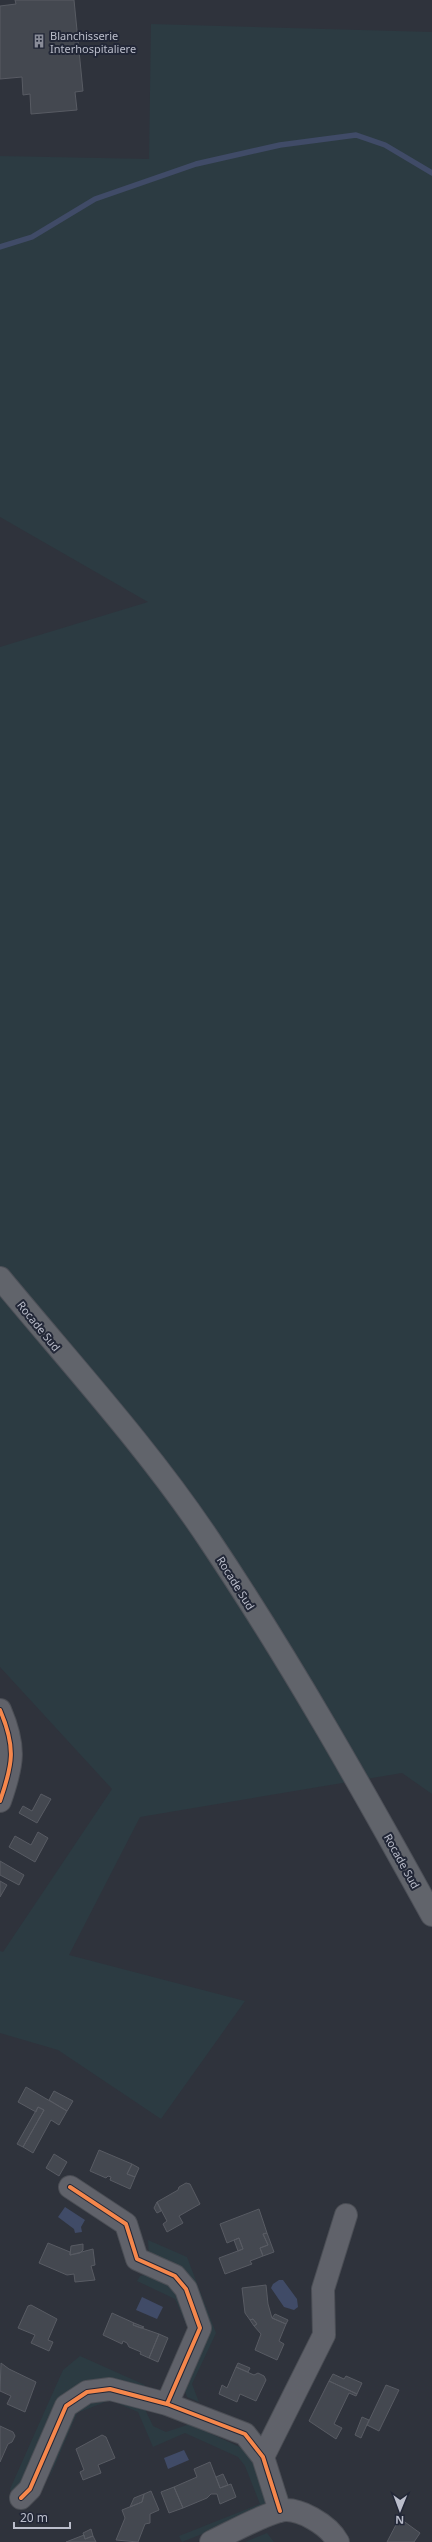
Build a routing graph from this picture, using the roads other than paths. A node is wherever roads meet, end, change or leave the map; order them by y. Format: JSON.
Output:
{"nodes":[{"id":1,"x":0,"y":1278,"type":"edge"},
{"id":2,"x":0,"y":1710,"type":"edge"},
{"id":3,"x":0,"y":1801,"type":"edge"},
{"id":4,"x":432,"y":1915,"type":"edge"},
{"id":5,"x":70,"y":2186,"type":"dead end"},
{"id":6,"x":346,"y":2214,"type":"dead end"},
{"id":7,"x":167,"y":2404,"type":"junction"},
{"id":8,"x":263,"y":2457,"type":"junction"},
{"id":9,"x":21,"y":2498,"type":"dead end"},
{"id":10,"x":280,"y":2511,"type":"junction"},
{"id":11,"x":211,"y":2542,"type":"edge"},
{"id":12,"x":338,"y":2542,"type":"edge"}],
"edges":[{"from":1,"to":4,"type":"main road","name":"Rocade Sud"},
{"from":2,"to":3,"type":"street"},
{"from":5,"to":7,"type":"street"},
{"from":6,"to":8,"type":"street"},
{"from":7,"to":8,"type":"street"},
{"from":7,"to":9,"type":"street"},
{"from":8,"to":10,"type":"street"},
{"from":10,"to":11,"type":"street"},
{"from":10,"to":12,"type":"street"}]}
